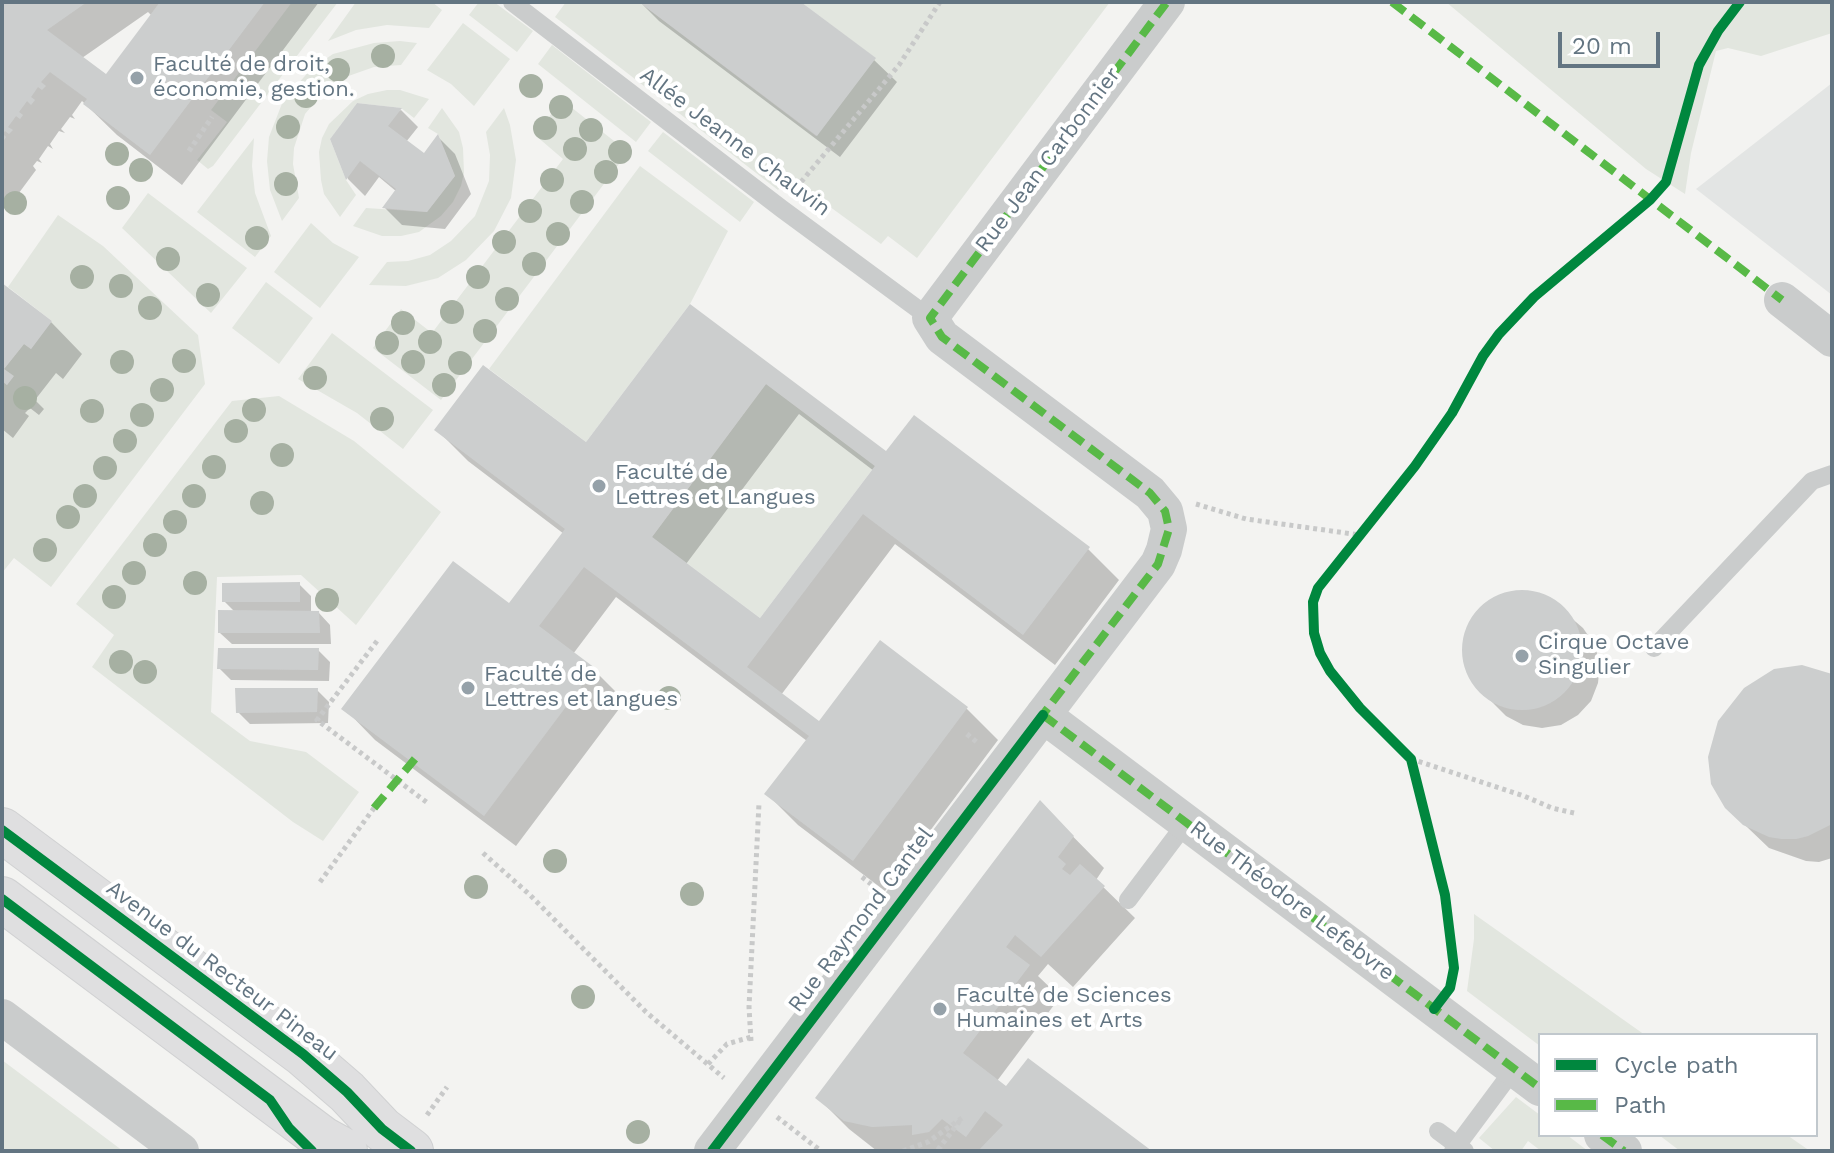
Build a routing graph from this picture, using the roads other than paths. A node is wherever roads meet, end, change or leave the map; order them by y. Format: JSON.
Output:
{"nodes":[{"id":1,"x":512,"y":2,"type":"edge"},
{"id":2,"x":1167,"y":2,"type":"edge"},
{"id":3,"x":1782,"y":300,"type":"dead end"},
{"id":4,"x":930,"y":318,"type":"junction"},
{"id":5,"x":1832,"y":339,"type":"edge"},
{"id":6,"x":1832,"y":474,"type":"edge"},
{"id":7,"x":1654,"y":648,"type":"dead end"},
{"id":8,"x":1043,"y":715,"type":"junction"},
{"id":9,"x":1186,"y":823,"type":"junction"},
{"id":10,"x":2,"y":830,"type":"edge"},
{"id":11,"x":2,"y":899,"type":"edge"},
{"id":12,"x":1128,"y":900,"type":"dead end"},
{"id":13,"x":2,"y":1017,"type":"edge"},
{"id":14,"x":1527,"y":1078,"type":"edge"},
{"id":15,"x":1438,"y":1131,"type":"dead end"},
{"id":16,"x":1605,"y":1137,"type":"edge"},
{"id":17,"x":1459,"y":1149,"type":"edge"},
{"id":18,"x":181,"y":1151,"type":"edge"},
{"id":19,"x":345,"y":1151,"type":"edge"},
{"id":20,"x":411,"y":1151,"type":"edge"},
{"id":21,"x":712,"y":1151,"type":"edge"},
{"id":22,"x":1624,"y":1151,"type":"edge"}],
"edges":[{"from":1,"to":4,"type":"lane","name":"Allée Jeanne Chauvin"},
{"from":2,"to":4,"type":"street","name":"Rue Jean Carbonnier"},
{"from":3,"to":5,"type":"street"},
{"from":4,"to":8,"type":"street","name":"Rue Raymond Cantel"},
{"from":6,"to":7,"type":"lane"},
{"from":8,"to":9,"type":"street","name":"Rue Théodore Lefebvre"},
{"from":8,"to":21,"type":"street","name":"Rue Raymond Cantel"},
{"from":9,"to":12,"type":"lane"},
{"from":9,"to":14,"type":"street","name":"Rue Théodore Lefebvre"},
{"from":10,"to":20,"type":"main road","name":"Avenue du Recteur Pineau"},
{"from":11,"to":19,"type":"main road"},
{"from":13,"to":18,"type":"street"},
{"from":14,"to":17,"type":"lane"},
{"from":15,"to":17,"type":"lane"},
{"from":16,"to":22,"type":"street"}]}
